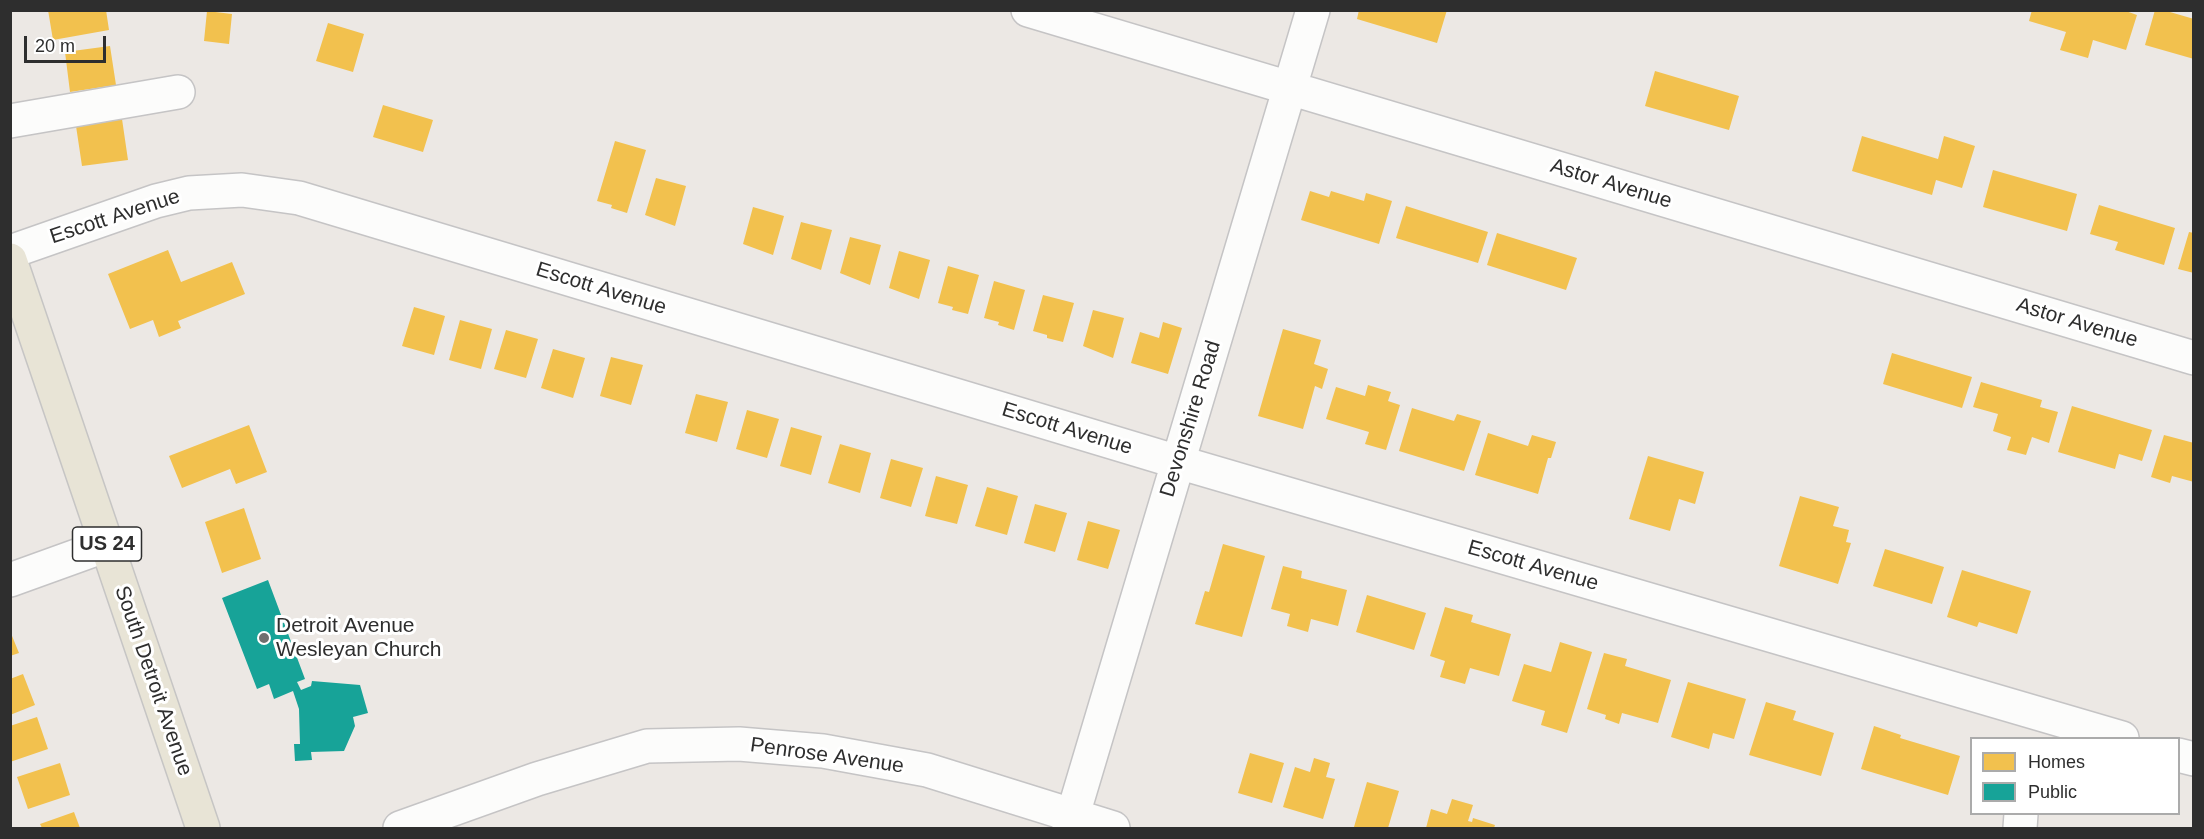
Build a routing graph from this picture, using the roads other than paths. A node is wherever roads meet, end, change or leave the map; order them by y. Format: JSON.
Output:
{"nodes":[{"id":1,"x":1028,"y":10,"type":"edge"},
{"id":2,"x":1313,"y":10,"type":"edge"},
{"id":3,"x":1290,"y":88,"type":"junction"},
{"id":4,"x":178,"y":92,"type":"dead end"},
{"id":5,"x":10,"y":121,"type":"edge"},
{"id":6,"x":10,"y":252,"type":"edge"},
{"id":7,"x":10,"y":261,"type":"edge"},
{"id":8,"x":2193,"y":358,"type":"edge"},
{"id":9,"x":1178,"y":462,"type":"junction"},
{"id":10,"x":107,"y":545,"type":"junction"},
{"id":11,"x":10,"y":580,"type":"edge"},
{"id":12,"x":2026,"y":724,"type":"edge"},
{"id":13,"x":2115,"y":737,"type":"edge"},
{"id":14,"x":1071,"y":823,"type":"edge"},
{"id":15,"x":203,"y":828,"type":"edge"},
{"id":16,"x":400,"y":828,"type":"edge"},
{"id":17,"x":1113,"y":828,"type":"edge"}],
"edges":[{"from":1,"to":3,"type":"street","name":"Astor Avenue"},
{"from":2,"to":3,"type":"street","name":"Devonshire Road"},
{"from":3,"to":8,"type":"street","name":"Astor Avenue"},
{"from":3,"to":9,"type":"street","name":"Devonshire Road"},
{"from":4,"to":5,"type":"street"},
{"from":6,"to":9,"type":"street","name":"Escott Avenue"},
{"from":7,"to":10,"type":"main road","name":"South Detroit Avenue","number":"US 24"},
{"from":9,"to":12,"type":"street","name":"Escott Avenue"},
{"from":9,"to":14,"type":"street","name":"Devonshire Road"},
{"from":10,"to":11,"type":"street"},
{"from":10,"to":15,"type":"main road","name":"South Detroit Avenue","number":"US 24"},
{"from":12,"to":13,"type":"street","name":"Escott Avenue"},
{"from":14,"to":16,"type":"street","name":"Penrose Avenue"},
{"from":14,"to":17,"type":"street","name":"Penrose Avenue"}]}
